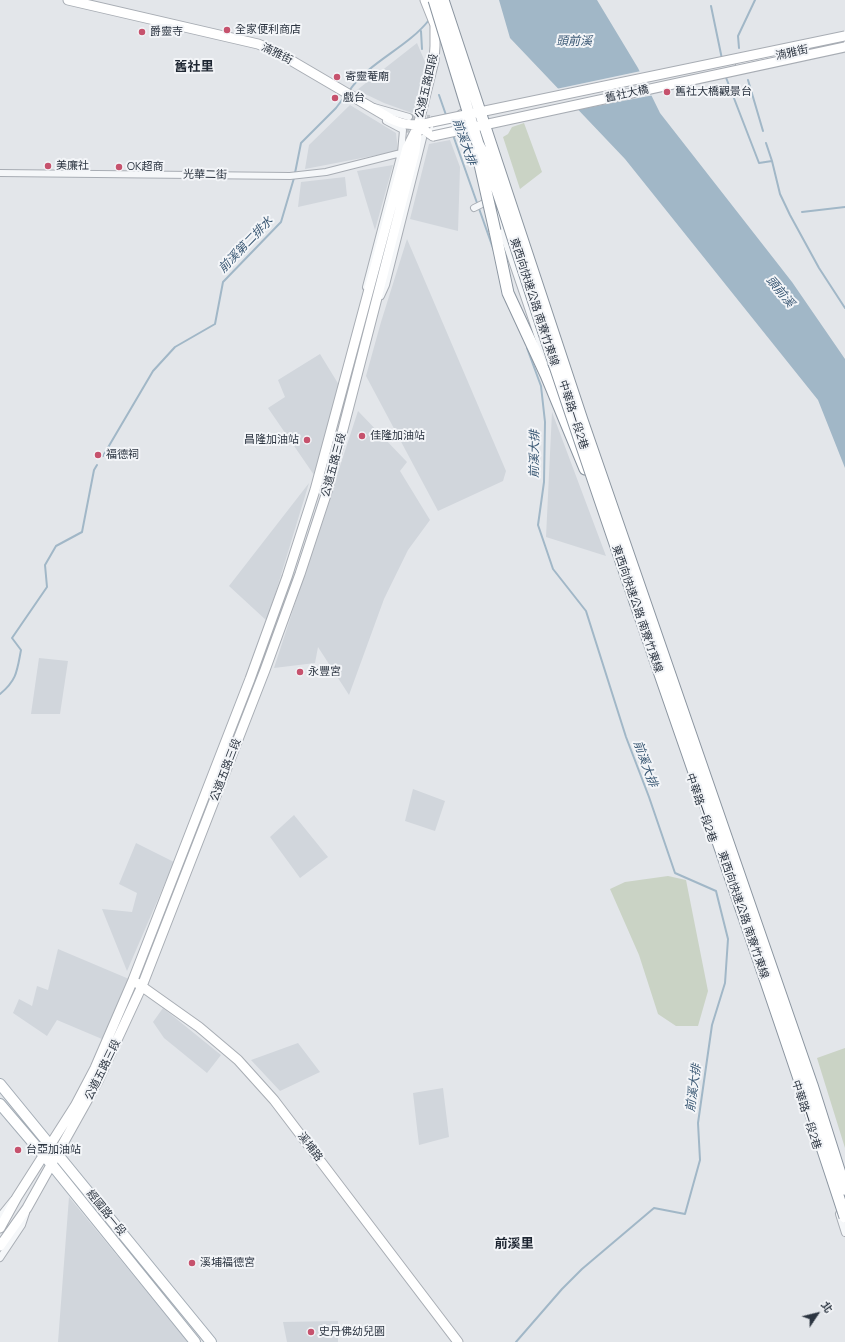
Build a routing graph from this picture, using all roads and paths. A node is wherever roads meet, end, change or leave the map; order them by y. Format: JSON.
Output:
{"nodes":[{"id":1,"x":68,"y":0,"type":"edge"},
{"id":2,"x":425,"y":0,"type":"edge"},
{"id":3,"x":434,"y":0,"type":"edge"},
{"id":4,"x":443,"y":0,"type":"edge"},
{"id":5,"x":82,"y":2,"type":"edge"},
{"id":6,"x":845,"y":36,"type":"edge"},
{"id":7,"x":845,"y":42,"type":"edge"},
{"id":8,"x":845,"y":47,"type":"edge"},
{"id":9,"x":739,"y":64,"type":"dead end"},
{"id":10,"x":370,"y":106,"type":"junction"},
{"id":11,"x":409,"y":117,"type":"tunnel mouth"},
{"id":12,"x":464,"y":122,"type":"junction"},
{"id":13,"x":418,"y":126,"type":"junction"},
{"id":14,"x":432,"y":126,"type":"junction"},
{"id":15,"x":423,"y":138,"type":"dead end"},
{"id":16,"x":478,"y":144,"type":"junction"},
{"id":17,"x":401,"y":153,"type":"junction"},
{"id":18,"x":0,"y":172,"type":"edge"},
{"id":19,"x":485,"y":182,"type":"junction"},
{"id":20,"x":486,"y":202,"type":"junction"},
{"id":21,"x":474,"y":208,"type":"dead end"},
{"id":22,"x":498,"y":218,"type":"junction"},
{"id":23,"x":364,"y":307,"type":"junction"},
{"id":24,"x":374,"y":313,"type":"junction"},
{"id":25,"x":334,"y":420,"type":"junction"},
{"id":26,"x":345,"y":423,"type":"junction"},
{"id":27,"x":587,"y":458,"type":"junction"},
{"id":28,"x":585,"y":469,"type":"junction"},
{"id":29,"x":595,"y":497,"type":"junction"},
{"id":30,"x":133,"y":980,"type":"junction"},
{"id":31,"x":142,"y":986,"type":"junction"},
{"id":32,"x":0,"y":1084,"type":"edge"},
{"id":33,"x":0,"y":1104,"type":"edge"},
{"id":34,"x":50,"y":1144,"type":"junction"},
{"id":35,"x":43,"y":1154,"type":"junction"},
{"id":36,"x":58,"y":1154,"type":"junction"},
{"id":37,"x":52,"y":1164,"type":"junction"},
{"id":38,"x":845,"y":1189,"type":"edge"},
{"id":39,"x":17,"y":1197,"type":"junction"},
{"id":40,"x":27,"y":1208,"type":"junction"},
{"id":41,"x":0,"y":1216,"type":"edge"},
{"id":42,"x":845,"y":1217,"type":"edge"},
{"id":43,"x":0,"y":1228,"type":"edge"},
{"id":44,"x":845,"y":1233,"type":"edge"},
{"id":45,"x":0,"y":1246,"type":"edge"},
{"id":46,"x":0,"y":1258,"type":"edge"},
{"id":47,"x":195,"y":1342,"type":"edge"},
{"id":48,"x":211,"y":1342,"type":"edge"},
{"id":49,"x":458,"y":1342,"type":"edge"}],
"edges":[{"from":1,"to":5,"type":"street","name":"湳雅街"},
{"from":2,"to":13,"type":"street","name":"公道五路四段"},
{"from":3,"to":16,"type":"highway","name":"東西向快速公路 南寮竹東線","bridge":true},
{"from":4,"to":38,"type":"highway","name":"東西向快速公路 南寮竹東線","bridge":true},
{"from":5,"to":10,"type":"street","name":"湳雅街"},
{"from":6,"to":14,"type":"street","name":"舊社大橋","bridge":true},
{"from":7,"to":9,"type":"street","name":"湳雅街"},
{"from":8,"to":14,"type":"street","name":"舊社大橋","bridge":true},
{"from":10,"to":11,"type":"street"},
{"from":10,"to":13,"type":"street"},
{"from":10,"to":17,"type":"street","name":"公道五路三段"},
{"from":12,"to":14,"type":"street"},
{"from":12,"to":14,"type":"street"},
{"from":12,"to":19,"type":"street","name":"中華路一段2巷"},
{"from":13,"to":14,"type":"street"},
{"from":13,"to":14,"type":"street"},
{"from":13,"to":23,"type":"street","name":"公道五路三段"},
{"from":13,"to":24,"type":"street","name":"公道五路三段"},
{"from":15,"to":24,"type":"street","name":"公道五路三段"},
{"from":16,"to":28,"type":"highway","bridge":true},
{"from":16,"to":42,"type":"highway","name":"東西向快速公路 南寮竹東線","bridge":true},
{"from":17,"to":18,"type":"street","name":"光華二街"},
{"from":17,"to":23,"type":"street","name":"公道五路三段"},
{"from":19,"to":20,"type":"street","name":"中華路一段2巷"},
{"from":19,"to":22,"type":"street","name":"中華路一段2巷"},
{"from":20,"to":21,"type":"street"},
{"from":20,"to":22,"type":"street","name":"中華路一段2巷"},
{"from":22,"to":27,"type":"street","name":"中華路一段2巷"},
{"from":23,"to":25,"type":"street","name":"公道五路三段"},
{"from":24,"to":26,"type":"street","name":"公道五路三段"},
{"from":25,"to":26,"type":"street"},
{"from":25,"to":30,"type":"street","name":"公道五路三段"},
{"from":26,"to":31,"type":"street","name":"公道五路三段"},
{"from":27,"to":28,"type":"street","name":"中華路一段2巷"},
{"from":27,"to":29,"type":"street","name":"中華路一段2巷"},
{"from":28,"to":29,"type":"street","name":"中華路一段2巷"},
{"from":29,"to":44,"type":"street","name":"中華路一段2巷"},
{"from":30,"to":31,"type":"street","name":"溪埔路"},
{"from":30,"to":34,"type":"street","name":"公道五路三段"},
{"from":31,"to":36,"type":"street","name":"公道五路三段"},
{"from":31,"to":49,"type":"street","name":"溪埔路"},
{"from":32,"to":34,"type":"main road","name":"經國路一段"},
{"from":33,"to":35,"type":"main road","name":"經國路一段"},
{"from":34,"to":35,"type":"street","name":"公道五路三段"},
{"from":34,"to":36,"type":"main road","name":"經國路一段"},
{"from":35,"to":37,"type":"main road","name":"經國路一段"},
{"from":35,"to":39,"type":"street","name":"公道五路三段"},
{"from":36,"to":37,"type":"street","name":"公道五路三段"},
{"from":36,"to":48,"type":"main road","name":"經國路一段"},
{"from":37,"to":40,"type":"street","name":"公道五路三段"},
{"from":37,"to":47,"type":"main road","name":"經國路一段"},
{"from":39,"to":41,"type":"street","name":"公道五路三段"},
{"from":39,"to":43,"type":"street","name":"公道五路三段"},
{"from":40,"to":45,"type":"street","name":"公道五路三段"},
{"from":40,"to":46,"type":"street","name":"公道五路三段"}]}
